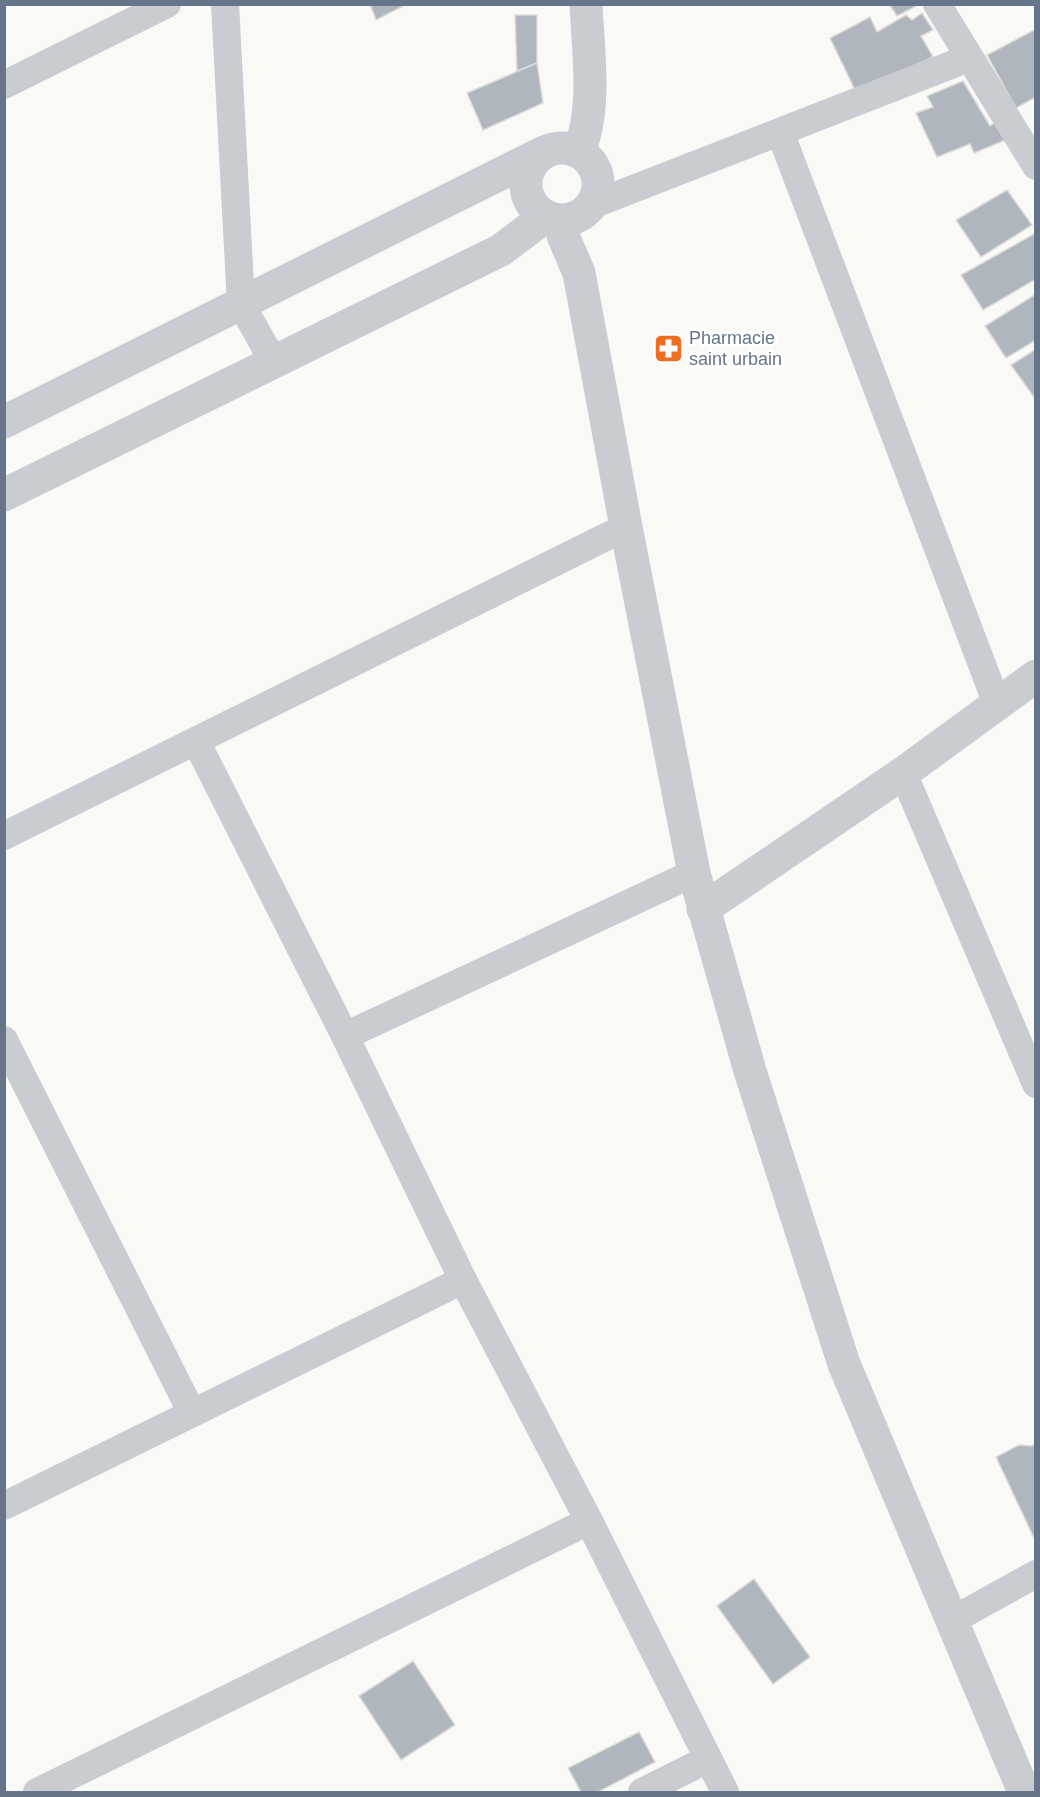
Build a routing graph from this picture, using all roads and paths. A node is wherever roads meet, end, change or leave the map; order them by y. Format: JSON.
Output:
{"nodes":[{"id":1,"x":167,"y":4,"type":"edge"},
{"id":2,"x":225,"y":4,"type":"edge"},
{"id":3,"x":586,"y":4,"type":"edge"},
{"id":4,"x":937,"y":4,"type":"edge"},
{"id":5,"x":969,"y":58,"type":"junction"},
{"id":6,"x":4,"y":85,"type":"edge"},
{"id":7,"x":780,"y":132,"type":"junction"},
{"id":8,"x":579,"y":151,"type":"junction"},
{"id":9,"x":542,"y":153,"type":"junction"},
{"id":10,"x":1035,"y":166,"type":"edge"},
{"id":11,"x":592,"y":205,"type":"junction"},
{"id":12,"x":552,"y":218,"type":"junction"},
{"id":13,"x":579,"y":273,"type":"junction"},
{"id":14,"x":241,"y":304,"type":"junction"},
{"id":15,"x":273,"y":362,"type":"junction"},
{"id":16,"x":4,"y":422,"type":"edge"},
{"id":17,"x":4,"y":495,"type":"edge"},
{"id":18,"x":626,"y":527,"type":"junction"},
{"id":19,"x":1035,"y":676,"type":"edge"},
{"id":20,"x":997,"y":704,"type":"junction"},
{"id":21,"x":196,"y":741,"type":"junction"},
{"id":22,"x":903,"y":773,"type":"junction"},
{"id":23,"x":4,"y":836,"type":"edge"},
{"id":24,"x":694,"y":873,"type":"junction"},
{"id":25,"x":703,"y":909,"type":"junction"},
{"id":26,"x":345,"y":1036,"type":"junction"},
{"id":27,"x":4,"y":1040,"type":"edge"},
{"id":28,"x":1035,"y":1084,"type":"edge"},
{"id":29,"x":463,"y":1280,"type":"junction"},
{"id":30,"x":192,"y":1413,"type":"junction"},
{"id":31,"x":4,"y":1506,"type":"edge"},
{"id":32,"x":588,"y":1521,"type":"junction"},
{"id":33,"x":1035,"y":1574,"type":"edge"},
{"id":34,"x":951,"y":1621,"type":"junction"},
{"id":35,"x":708,"y":1759,"type":"junction"},
{"id":36,"x":37,"y":1792,"type":"edge"},
{"id":37,"x":642,"y":1792,"type":"edge"},
{"id":38,"x":725,"y":1792,"type":"edge"},
{"id":39,"x":1024,"y":1792,"type":"edge"}],
"edges":[{"from":1,"to":6,"type":"street"},
{"from":2,"to":14,"type":"street"},
{"from":3,"to":8,"type":"street"},
{"from":4,"to":5,"type":"street"},
{"from":5,"to":7,"type":"street"},
{"from":5,"to":10,"type":"street"},
{"from":7,"to":11,"type":"street"},
{"from":7,"to":20,"type":"street"},
{"from":8,"to":9,"type":"street"},
{"from":8,"to":11,"type":"street"},
{"from":9,"to":12,"type":"street"},
{"from":9,"to":14,"type":"street"},
{"from":11,"to":12,"type":"street"},
{"from":11,"to":13,"type":"street"},
{"from":12,"to":13,"type":"street"},
{"from":12,"to":15,"type":"street"},
{"from":13,"to":18,"type":"street"},
{"from":14,"to":15,"type":"street"},
{"from":14,"to":16,"type":"street"},
{"from":15,"to":17,"type":"street"},
{"from":18,"to":21,"type":"street"},
{"from":18,"to":24,"type":"street"},
{"from":19,"to":20,"type":"street"},
{"from":20,"to":22,"type":"street"},
{"from":21,"to":23,"type":"street"},
{"from":21,"to":26,"type":"street"},
{"from":22,"to":25,"type":"street"},
{"from":22,"to":28,"type":"street"},
{"from":24,"to":25,"type":"street"},
{"from":24,"to":26,"type":"street"},
{"from":25,"to":34,"type":"street"},
{"from":26,"to":29,"type":"street"},
{"from":27,"to":30,"type":"street"},
{"from":29,"to":30,"type":"street"},
{"from":29,"to":32,"type":"street"},
{"from":30,"to":31,"type":"street"},
{"from":32,"to":35,"type":"street"},
{"from":32,"to":36,"type":"street"},
{"from":33,"to":34,"type":"street"},
{"from":34,"to":39,"type":"street"},
{"from":35,"to":37,"type":"street"},
{"from":35,"to":38,"type":"street"}]}
